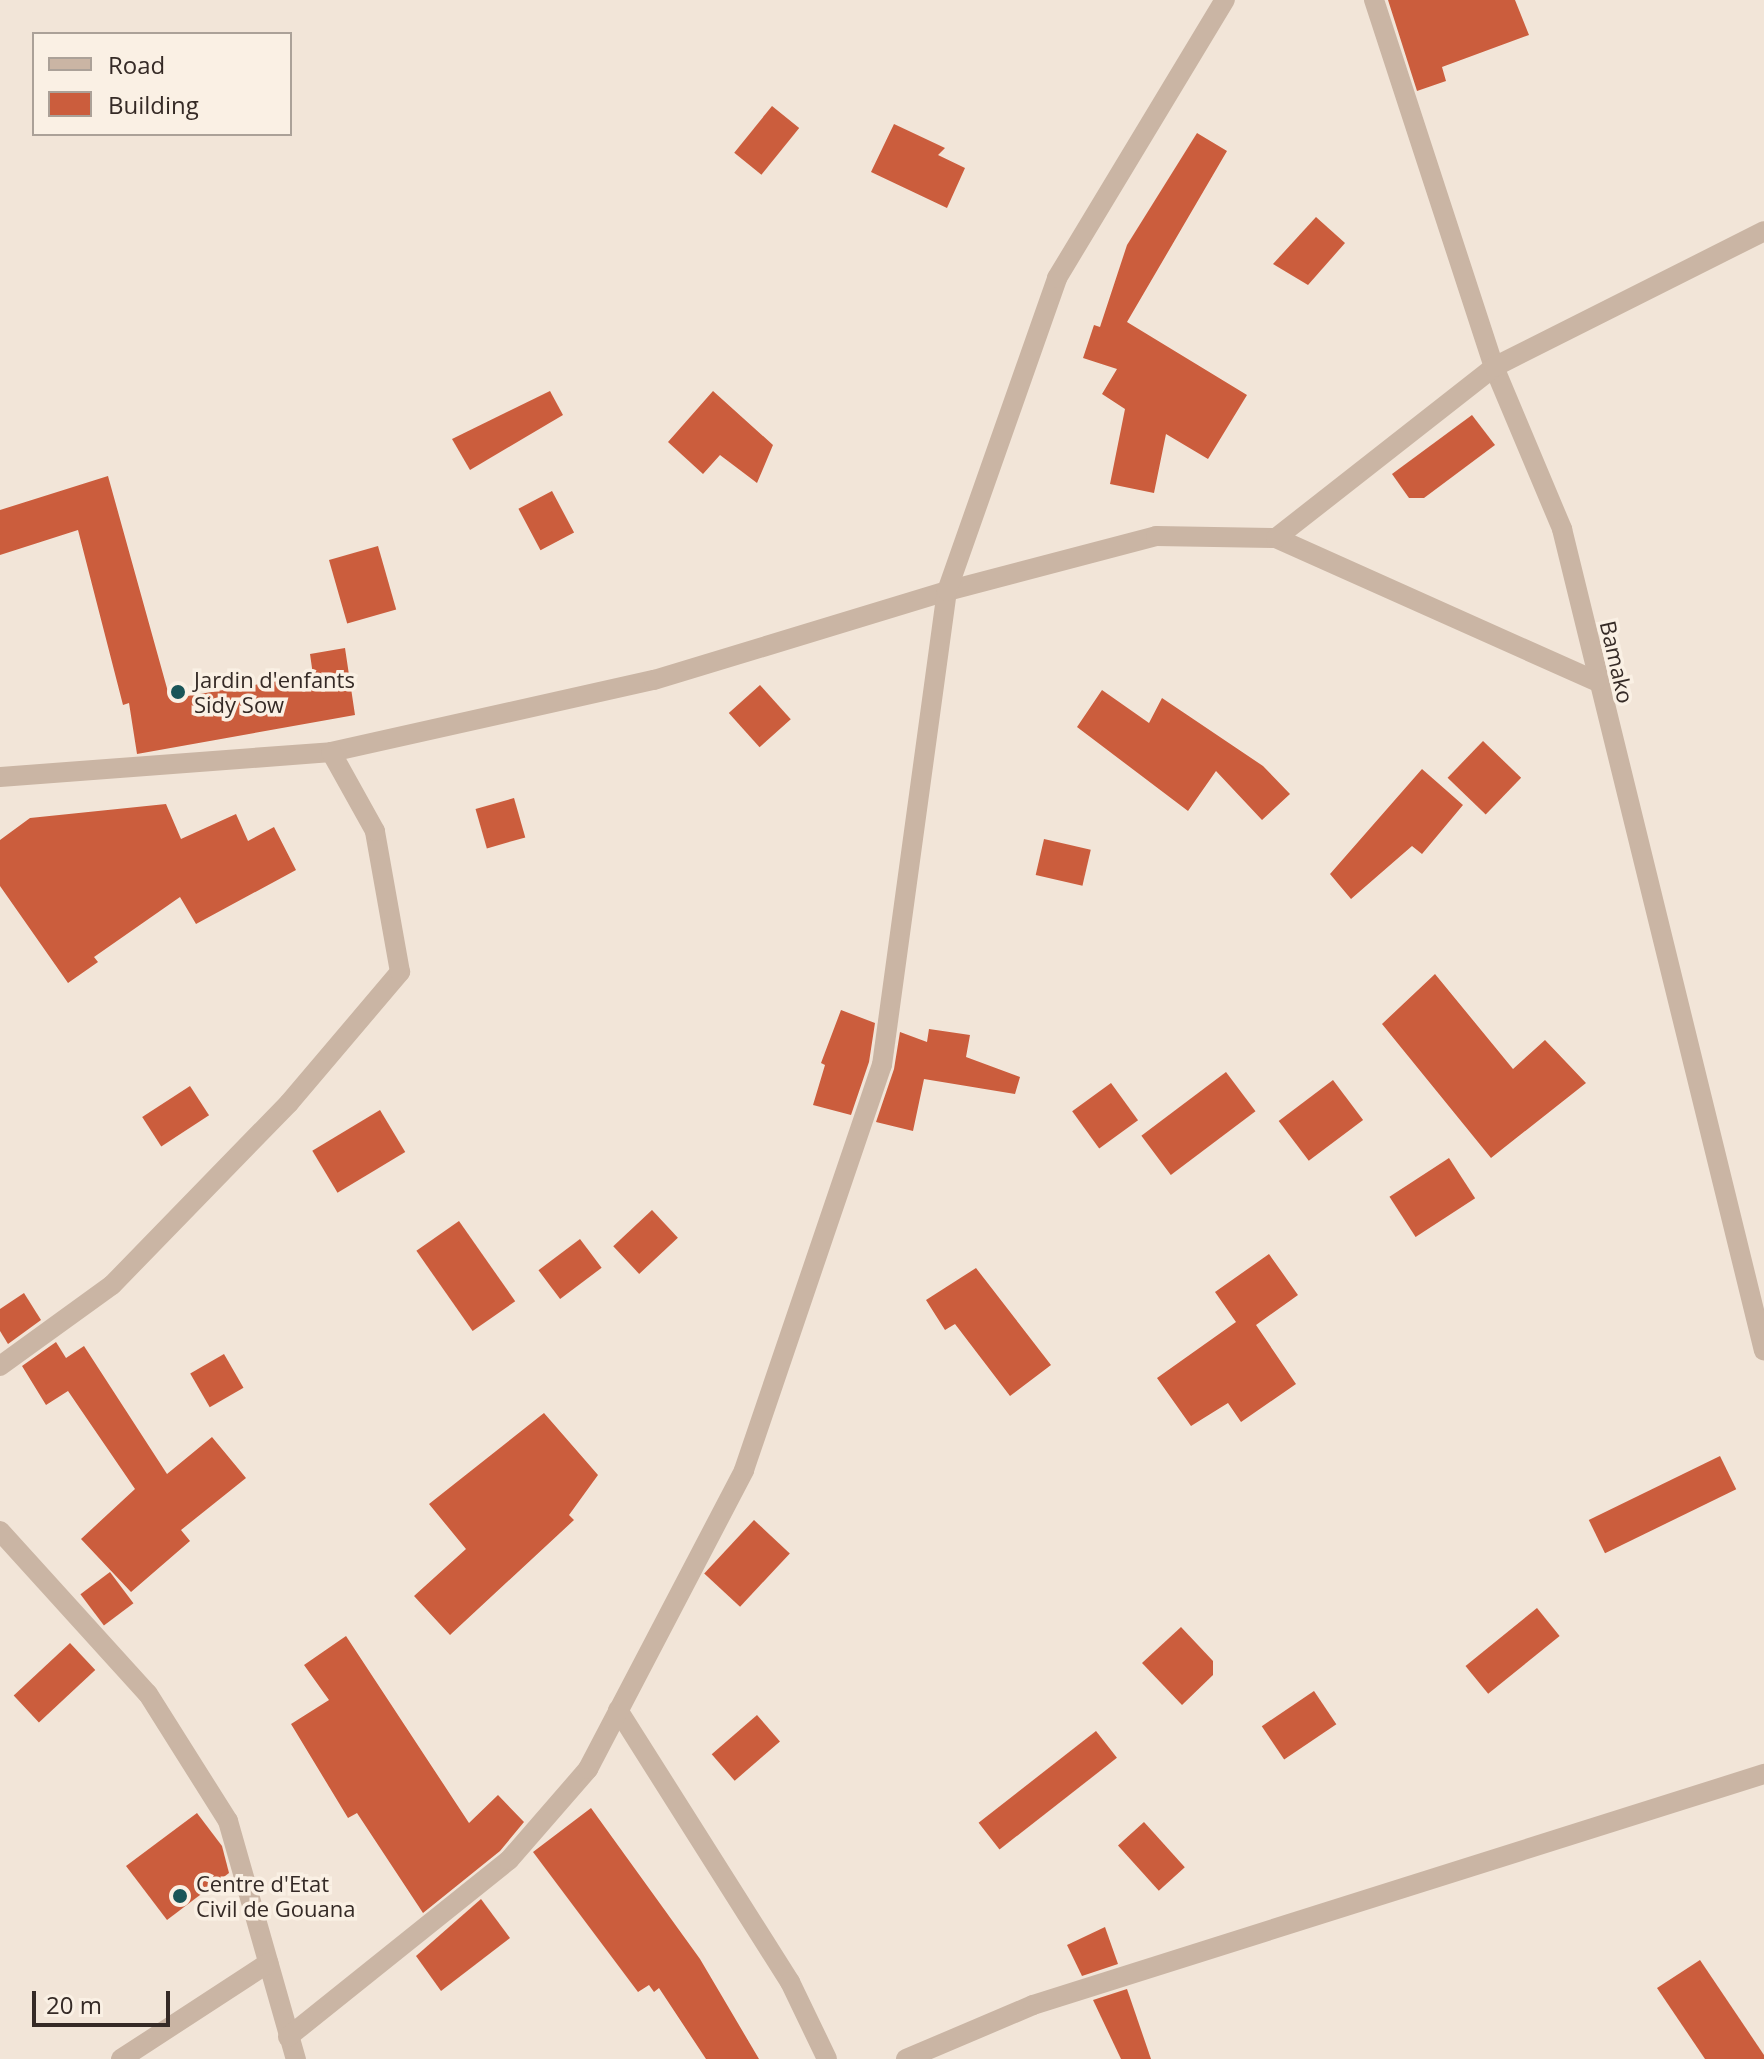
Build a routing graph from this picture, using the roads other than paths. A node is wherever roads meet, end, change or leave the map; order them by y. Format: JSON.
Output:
{"nodes":[{"id":1,"x":1225,"y":0,"type":"edge"},
{"id":2,"x":1374,"y":0,"type":"edge"},
{"id":3,"x":1764,"y":231,"type":"edge"},
{"id":4,"x":1494,"y":367,"type":"junction"},
{"id":5,"x":1276,"y":538,"type":"junction"},
{"id":6,"x":947,"y":591,"type":"junction"},
{"id":7,"x":1596,"y":681,"type":"junction"},
{"id":8,"x":331,"y":752,"type":"junction"},
{"id":9,"x":0,"y":777,"type":"edge"},
{"id":10,"x":1764,"y":1351,"type":"edge"},
{"id":11,"x":0,"y":1366,"type":"edge"},
{"id":12,"x":0,"y":1531,"type":"edge"},
{"id":13,"x":618,"y":1710,"type":"junction"},
{"id":14,"x":1764,"y":1774,"type":"edge"},
{"id":15,"x":268,"y":1963,"type":"junction"},
{"id":16,"x":288,"y":2037,"type":"junction"},
{"id":17,"x":121,"y":2059,"type":"edge"},
{"id":18,"x":296,"y":2059,"type":"edge"},
{"id":19,"x":827,"y":2059,"type":"edge"},
{"id":20,"x":906,"y":2059,"type":"edge"}],
"edges":[{"from":1,"to":6,"type":"street"},
{"from":2,"to":4,"type":"street","name":"Bamako"},
{"from":3,"to":4,"type":"street"},
{"from":4,"to":5,"type":"street"},
{"from":4,"to":7,"type":"street","name":"Bamako"},
{"from":5,"to":6,"type":"street"},
{"from":5,"to":7,"type":"street"},
{"from":6,"to":8,"type":"street"},
{"from":6,"to":13,"type":"street"},
{"from":7,"to":10,"type":"street","name":"Bamako"},
{"from":8,"to":9,"type":"street"},
{"from":8,"to":11,"type":"street"},
{"from":12,"to":15,"type":"street"},
{"from":13,"to":16,"type":"street"},
{"from":13,"to":19,"type":"street"},
{"from":14,"to":20,"type":"street"},
{"from":15,"to":16,"type":"street"},
{"from":15,"to":17,"type":"street"},
{"from":16,"to":18,"type":"street"}]}
